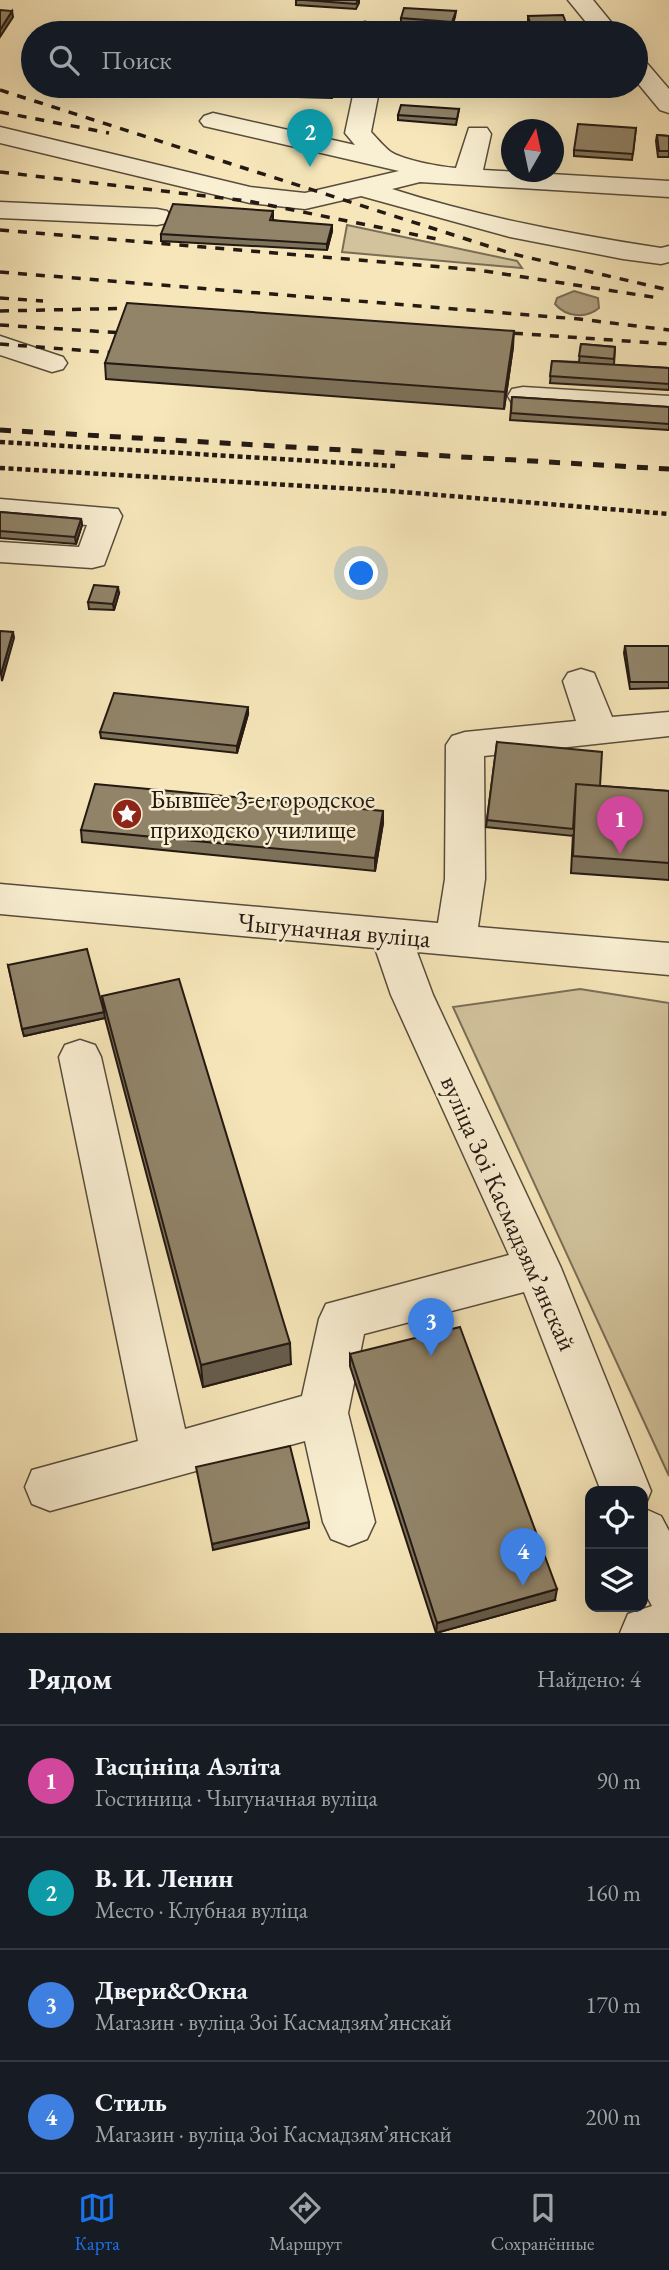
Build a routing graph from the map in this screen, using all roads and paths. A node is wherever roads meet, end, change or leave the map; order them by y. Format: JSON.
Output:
{"nodes":[{"id":1,"x":580,"y":0,"type":"edge"},
{"id":2,"x":598,"y":21,"type":"edge"},
{"id":3,"x":648,"y":81,"type":"edge"},
{"id":4,"x":365,"y":98,"type":"edge"},
{"id":5,"x":669,"y":106,"type":"edge"},
{"id":6,"x":212,"y":121,"type":"dead end"},
{"id":7,"x":478,"y":134,"type":"dead end"},
{"id":8,"x":0,"y":135,"type":"edge"},
{"id":9,"x":33,"y":143,"type":"junction"},
{"id":10,"x":0,"y":150,"type":"edge"},
{"id":11,"x":383,"y":159,"type":"junction"},
{"id":12,"x":468,"y":175,"type":"junction"},
{"id":13,"x":410,"y":177,"type":"junction"},
{"id":14,"x":363,"y":188,"type":"junction"},
{"id":15,"x":669,"y":189,"type":"edge"},
{"id":16,"x":0,"y":210,"type":"edge"},
{"id":17,"x":157,"y":217,"type":"dead end"},
{"id":18,"x":669,"y":254,"type":"edge"},
{"id":19,"x":0,"y":345,"type":"edge"},
{"id":20,"x":52,"y":363,"type":"dead end"},
{"id":21,"x":523,"y":396,"type":"edge"},
{"id":22,"x":669,"y":405,"type":"edge"},
{"id":23,"x":0,"y":442,"type":"edge"},
{"id":24,"x":395,"y":466,"type":"dead end"},
{"id":25,"x":0,"y":468,"type":"edge"},
{"id":26,"x":0,"y":509,"type":"edge"},
{"id":27,"x":669,"y":514,"type":"edge"},
{"id":28,"x":0,"y":552,"type":"edge"},
{"id":29,"x":581,"y":681,"type":"dead end"},
{"id":30,"x":598,"y":730,"type":"junction"},
{"id":31,"x":665,"y":733,"type":"edge"},
{"id":32,"x":0,"y":899,"type":"edge"},
{"id":33,"x":391,"y":936,"type":"junction"},
{"id":34,"x":455,"y":942,"type":"junction"},
{"id":35,"x":669,"y":959,"type":"edge"},
{"id":36,"x":80,"y":1057,"type":"dead end"},
{"id":37,"x":538,"y":1268,"type":"junction"},
{"id":38,"x":323,"y":1413,"type":"junction"},
{"id":39,"x":166,"y":1457,"type":"junction"},
{"id":40,"x":624,"y":1486,"type":"edge"},
{"id":41,"x":50,"y":1487,"type":"dead end"},
{"id":42,"x":349,"y":1522,"type":"dead end"},
{"id":43,"x":648,"y":1543,"type":"edge"},
{"id":44,"x":669,"y":1587,"type":"edge"},
{"id":45,"x":669,"y":1629,"type":"edge"},
{"id":46,"x":647,"y":1633,"type":"edge"}],
"edges":[{"from":1,"to":2,"type":"street"},
{"from":3,"to":5,"type":"street"},
{"from":4,"to":11,"type":"street"},
{"from":6,"to":11,"type":"street"},
{"from":7,"to":12,"type":"street"},
{"from":8,"to":9,"type":"street"},
{"from":9,"to":10,"type":"street"},
{"from":9,"to":14,"type":"street"},
{"from":11,"to":13,"type":"street"},
{"from":12,"to":13,"type":"street"},
{"from":12,"to":15,"type":"street"},
{"from":13,"to":14,"type":"street"},
{"from":14,"to":18,"type":"street"},
{"from":16,"to":17,"type":"street"},
{"from":19,"to":20,"type":"street"},
{"from":21,"to":22,"type":"street"},
{"from":23,"to":24,"type":"path"},
{"from":25,"to":27,"type":"path"},
{"from":26,"to":28,"type":"street"},
{"from":29,"to":30,"type":"street"},
{"from":30,"to":31,"type":"street"},
{"from":30,"to":34,"type":"street"},
{"from":32,"to":33,"type":"street","name":"Чыгуначная вуліца"},
{"from":33,"to":34,"type":"street","name":"Чыгуначная вуліца"},
{"from":33,"to":37,"type":"street","name":"вуліца Зоі Касмадзямʼянскай"},
{"from":34,"to":35,"type":"street","name":"Чыгуначная вуліца"},
{"from":36,"to":39,"type":"street"},
{"from":37,"to":38,"type":"street"},
{"from":37,"to":40,"type":"street","name":"вуліца Зоі Касмадзямʼянскай"},
{"from":38,"to":39,"type":"street"},
{"from":38,"to":42,"type":"street"},
{"from":39,"to":41,"type":"street"},
{"from":43,"to":44,"type":"street"},
{"from":45,"to":46,"type":"street"}]}
